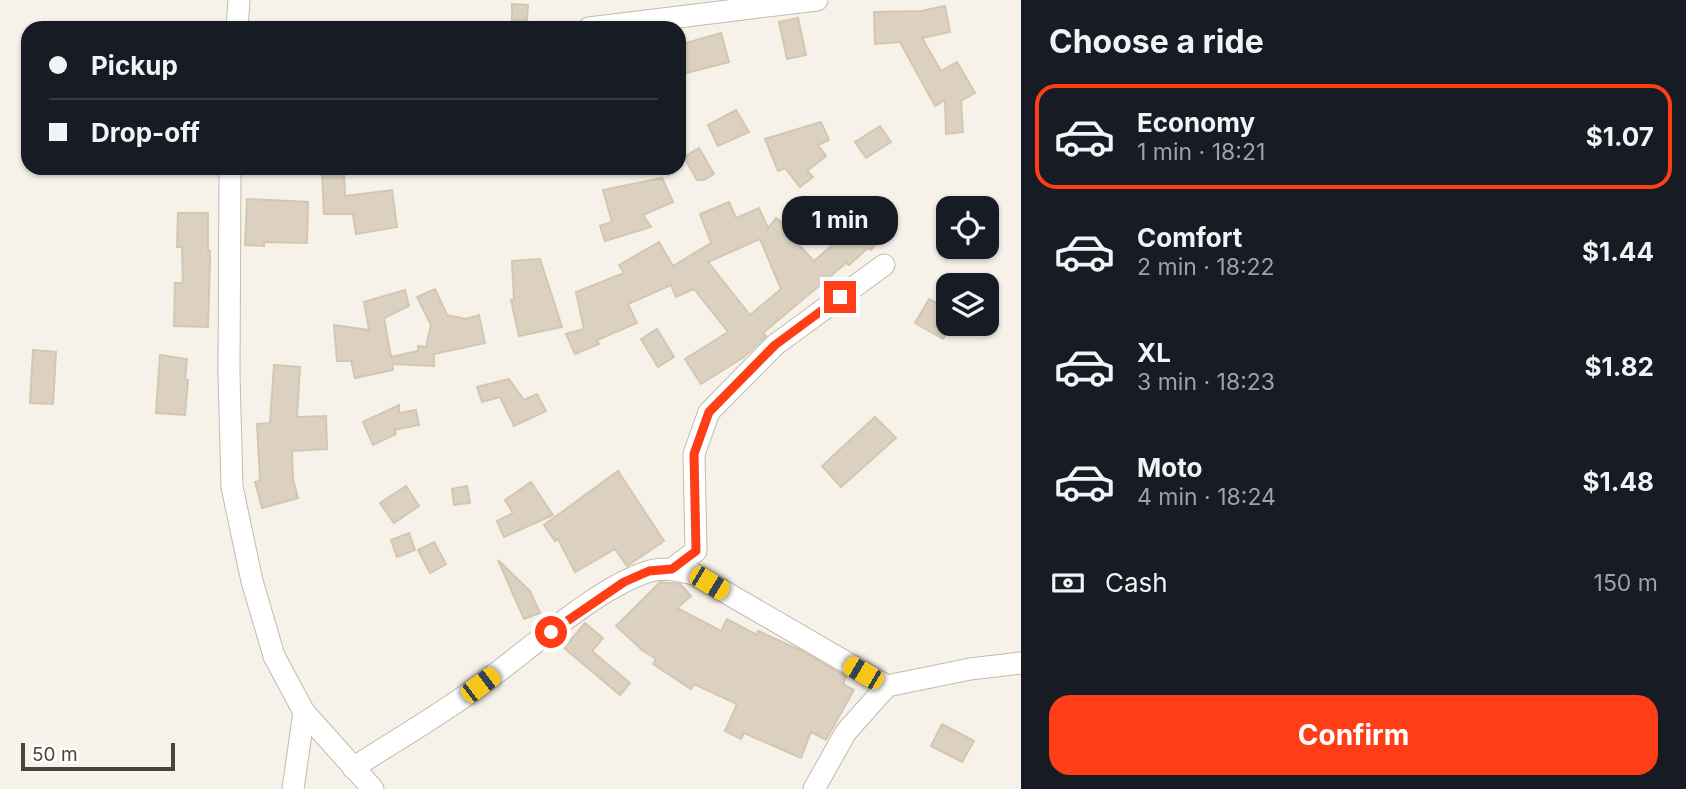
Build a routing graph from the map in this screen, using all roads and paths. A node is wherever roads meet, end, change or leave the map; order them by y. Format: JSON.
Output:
{"nodes":[{"id":1,"x":239,"y":0,"type":"edge"},
{"id":2,"x":817,"y":0,"type":"edge"},
{"id":3,"x":238,"y":21,"type":"edge"},
{"id":4,"x":646,"y":21,"type":"edge"},
{"id":5,"x":230,"y":175,"type":"edge"},
{"id":6,"x":884,"y":265,"type":"dead end"},
{"id":7,"x":672,"y":569,"type":"junction"},
{"id":8,"x":1021,"y":663,"type":"edge"},
{"id":9,"x":887,"y":686,"type":"junction"},
{"id":10,"x":304,"y":712,"type":"junction"},
{"id":11,"x":353,"y":768,"type":"junction"},
{"id":12,"x":293,"y":789,"type":"edge"},
{"id":13,"x":373,"y":789,"type":"edge"},
{"id":14,"x":814,"y":789,"type":"edge"}],
"edges":[{"from":1,"to":3,"type":"street"},
{"from":2,"to":4,"type":"street"},
{"from":5,"to":10,"type":"street"},
{"from":6,"to":7,"type":"street"},
{"from":7,"to":9,"type":"street"},
{"from":7,"to":11,"type":"street"},
{"from":8,"to":9,"type":"street"},
{"from":9,"to":14,"type":"street"},
{"from":10,"to":11,"type":"street"},
{"from":10,"to":12,"type":"street"},
{"from":11,"to":13,"type":"street"}]}
